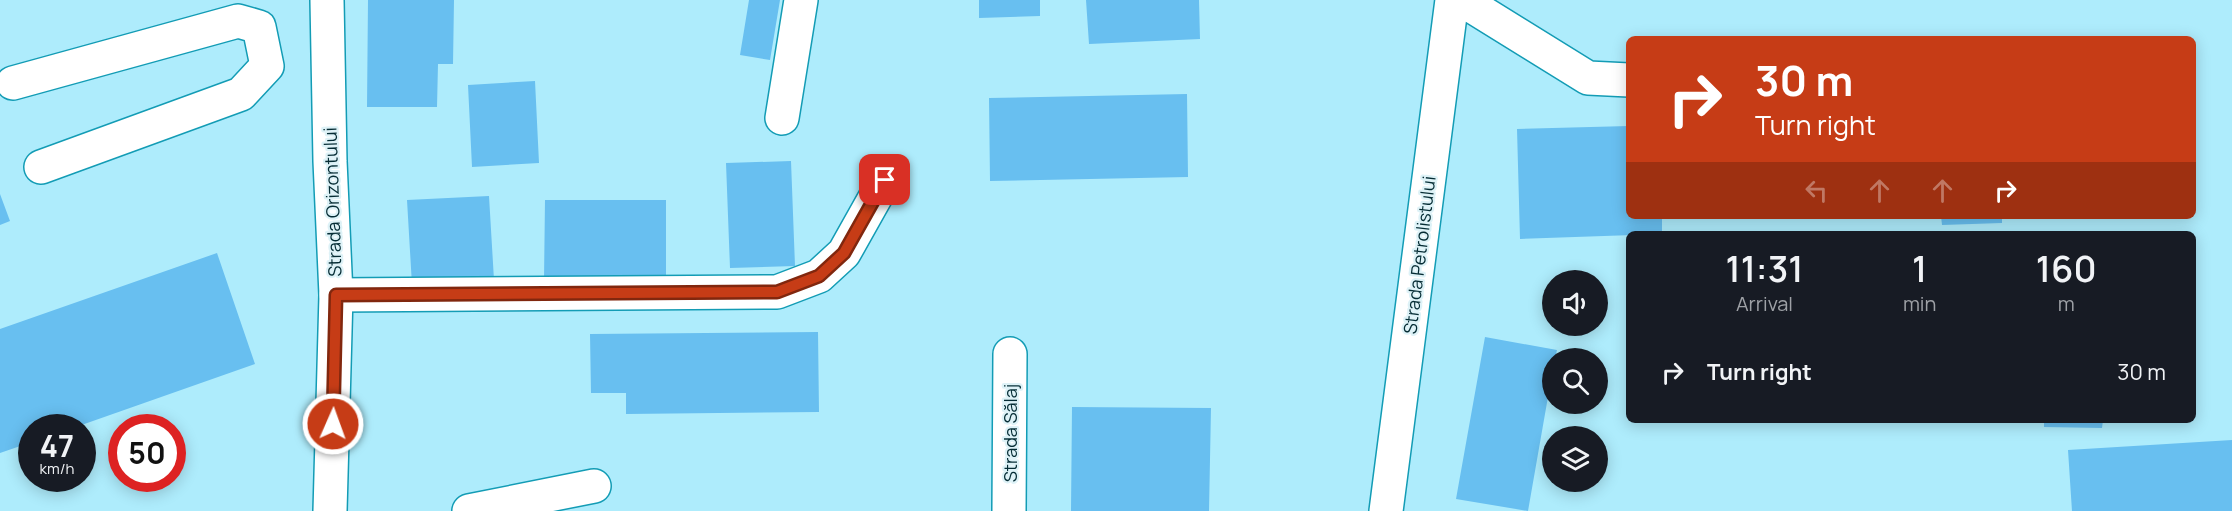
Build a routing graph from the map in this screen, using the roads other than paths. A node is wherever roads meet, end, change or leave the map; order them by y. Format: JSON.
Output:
{"nodes":[{"id":1,"x":327,"y":0,"type":"edge"},
{"id":2,"x":801,"y":0,"type":"edge"},
{"id":3,"x":1452,"y":0,"type":"edge"},
{"id":4,"x":1462,"y":0,"type":"edge"},
{"id":5,"x":1626,"y":80,"type":"edge"},
{"id":6,"x":13,"y":83,"type":"dead end"},
{"id":7,"x":782,"y":118,"type":"dead end"},
{"id":8,"x":41,"y":167,"type":"dead end"},
{"id":9,"x":885,"y":180,"type":"dead end"},
{"id":10,"x":336,"y":295,"type":"junction"},
{"id":11,"x":1010,"y":354,"type":"dead end"},
{"id":12,"x":594,"y":486,"type":"dead end"},
{"id":13,"x":330,"y":511,"type":"edge"},
{"id":14,"x":469,"y":511,"type":"edge"},
{"id":15,"x":1009,"y":511,"type":"edge"},
{"id":16,"x":1386,"y":511,"type":"edge"}],
"edges":[{"from":1,"to":10,"type":"street","name":"Strada Orizontului"},
{"from":2,"to":7,"type":"street"},
{"from":3,"to":16,"type":"street","name":"Strada Petrolistului"},
{"from":4,"to":5,"type":"street"},
{"from":6,"to":8,"type":"street"},
{"from":9,"to":10,"type":"street"},
{"from":10,"to":13,"type":"street","name":"Strada Orizontului"},
{"from":11,"to":15,"type":"street","name":"Strada Sălaj"},
{"from":12,"to":14,"type":"street"}]}
